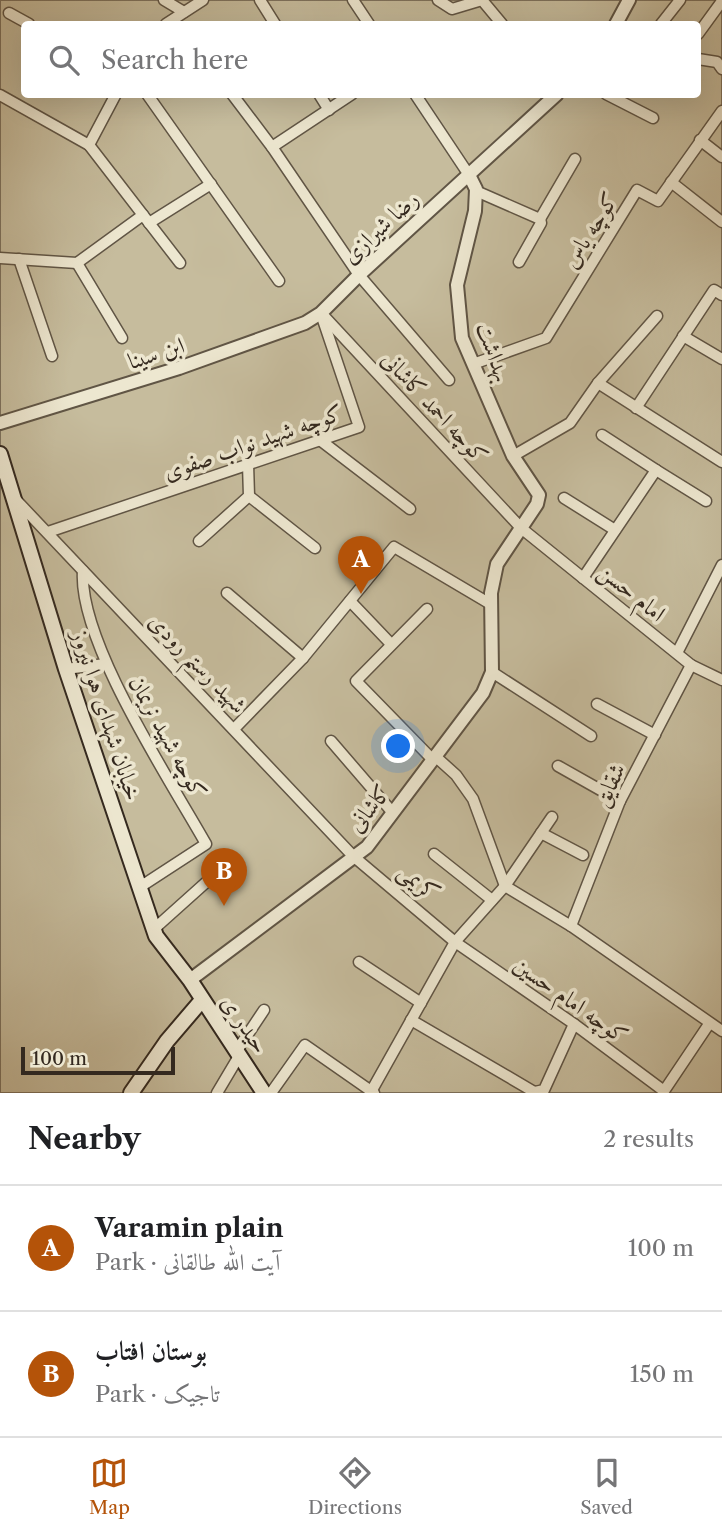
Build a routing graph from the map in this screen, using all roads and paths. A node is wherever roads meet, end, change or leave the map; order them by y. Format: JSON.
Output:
{"nodes":[{"id":1,"x":164,"y":0,"type":"edge"},
{"id":2,"x":203,"y":0,"type":"edge"},
{"id":3,"x":260,"y":0,"type":"edge"},
{"id":4,"x":438,"y":0,"type":"edge"},
{"id":5,"x":482,"y":0,"type":"edge"},
{"id":6,"x":629,"y":0,"type":"edge"},
{"id":7,"x":680,"y":0,"type":"edge"},
{"id":8,"x":356,"y":1,"type":"edge"},
{"id":9,"x":722,"y":1,"type":"edge"},
{"id":10,"x":9,"y":12,"type":"dead end"},
{"id":11,"x":184,"y":12,"type":"junction"},
{"id":12,"x":24,"y":21,"type":"edge"},
{"id":13,"x":175,"y":21,"type":"edge"},
{"id":14,"x":273,"y":21,"type":"edge"},
{"id":15,"x":367,"y":21,"type":"edge"},
{"id":16,"x":500,"y":21,"type":"edge"},
{"id":17,"x":618,"y":21,"type":"edge"},
{"id":18,"x":662,"y":21,"type":"edge"},
{"id":19,"x":701,"y":30,"type":"edge"},
{"id":20,"x":701,"y":59,"type":"edge"},
{"id":21,"x":722,"y":69,"type":"edge"},
{"id":22,"x":0,"y":95,"type":"edge"},
{"id":23,"x":114,"y":98,"type":"edge"},
{"id":24,"x":150,"y":98,"type":"edge"},
{"id":25,"x":235,"y":98,"type":"edge"},
{"id":26,"x":322,"y":98,"type":"edge"},
{"id":27,"x":346,"y":98,"type":"edge"},
{"id":28,"x":418,"y":98,"type":"edge"},
{"id":29,"x":553,"y":98,"type":"edge"},
{"id":30,"x":614,"y":98,"type":"edge"},
{"id":31,"x":329,"y":110,"type":"junction"},
{"id":32,"x":722,"y":111,"type":"edge"},
{"id":33,"x":653,"y":118,"type":"dead end"},
{"id":34,"x":700,"y":140,"type":"junction"},
{"id":35,"x":89,"y":145,"type":"junction"},
{"id":36,"x":272,"y":147,"type":"junction"},
{"id":37,"x":722,"y":157,"type":"edge"},
{"id":38,"x":575,"y":159,"type":"dead end"},
{"id":39,"x":469,"y":175,"type":"junction"},
{"id":40,"x":671,"y":182,"type":"junction"},
{"id":41,"x":211,"y":184,"type":"junction"},
{"id":42,"x":475,"y":191,"type":"junction"},
{"id":43,"x":146,"y":219,"type":"junction"},
{"id":44,"x":540,"y":219,"type":"junction"},
{"id":45,"x":722,"y":222,"type":"edge"},
{"id":46,"x":0,"y":258,"type":"edge"},
{"id":47,"x":19,"y":259,"type":"junction"},
{"id":48,"x":519,"y":262,"type":"dead end"},
{"id":49,"x":77,"y":263,"type":"junction"},
{"id":50,"x":180,"y":263,"type":"dead end"},
{"id":51,"x":359,"y":275,"type":"junction"},
{"id":52,"x":279,"y":281,"type":"dead end"},
{"id":53,"x":722,"y":295,"type":"edge"},
{"id":54,"x":321,"y":313,"type":"junction"},
{"id":55,"x":657,"y":316,"type":"dead end"},
{"id":56,"x":683,"y":336,"type":"junction"},
{"id":57,"x":122,"y":338,"type":"dead end"},
{"id":58,"x":52,"y":356,"type":"dead end"},
{"id":59,"x":722,"y":359,"type":"edge"},
{"id":60,"x":473,"y":365,"type":"junction"},
{"id":61,"x":449,"y":380,"type":"dead end"},
{"id":62,"x":598,"y":383,"type":"junction"},
{"id":63,"x":636,"y":408,"type":"junction"},
{"id":64,"x":0,"y":423,"type":"edge"},
{"id":65,"x":602,"y":435,"type":"dead end"},
{"id":66,"x":320,"y":440,"type":"junction"},
{"id":67,"x":0,"y":454,"type":"edge"},
{"id":68,"x":513,"y":456,"type":"junction"},
{"id":69,"x":722,"y":462,"type":"edge"},
{"id":70,"x":248,"y":464,"type":"junction"},
{"id":71,"x":656,"y":470,"type":"junction"},
{"id":72,"x":249,"y":496,"type":"junction"},
{"id":73,"x":14,"y":498,"type":"junction"},
{"id":74,"x":564,"y":498,"type":"dead end"},
{"id":75,"x":706,"y":501,"type":"dead end"},
{"id":76,"x":410,"y":509,"type":"dead end"},
{"id":77,"x":521,"y":528,"type":"junction"},
{"id":78,"x":615,"y":530,"type":"junction"},
{"id":79,"x":48,"y":532,"type":"junction"},
{"id":80,"x":200,"y":541,"type":"dead end"},
{"id":81,"x":315,"y":548,"type":"dead end"},
{"id":82,"x":722,"y":565,"type":"edge"},
{"id":83,"x":83,"y":571,"type":"junction"},
{"id":84,"x":583,"y":578,"type":"junction"},
{"id":85,"x":227,"y":593,"type":"dead end"},
{"id":86,"x":350,"y":601,"type":"junction"},
{"id":87,"x":492,"y":605,"type":"junction"},
{"id":88,"x":427,"y":609,"type":"dead end"},
{"id":89,"x":391,"y":644,"type":"junction"},
{"id":90,"x":677,"y":653,"type":"junction"},
{"id":91,"x":303,"y":658,"type":"junction"},
{"id":92,"x":105,"y":664,"type":"junction"},
{"id":93,"x":691,"y":665,"type":"junction"},
{"id":94,"x":66,"y":669,"type":"junction"},
{"id":95,"x":492,"y":672,"type":"junction"},
{"id":96,"x":722,"y":680,"type":"edge"},
{"id":97,"x":597,"y":704,"type":"dead end"},
{"id":98,"x":234,"y":729,"type":"junction"},
{"id":99,"x":655,"y":735,"type":"junction"},
{"id":100,"x":591,"y":736,"type":"dead end"},
{"id":101,"x":331,"y":741,"type":"dead end"},
{"id":102,"x":434,"y":758,"type":"junction"},
{"id":103,"x":558,"y":766,"type":"dead end"},
{"id":104,"x":620,"y":801,"type":"junction"},
{"id":105,"x":394,"y":813,"type":"junction"},
{"id":106,"x":552,"y":817,"type":"dead end"},
{"id":107,"x":541,"y":833,"type":"junction"},
{"id":108,"x":434,"y":854,"type":"dead end"},
{"id":109,"x":583,"y":855,"type":"dead end"},
{"id":110,"x":353,"y":856,"type":"junction"},
{"id":111,"x":212,"y":877,"type":"dead end"},
{"id":112,"x":505,"y":886,"type":"junction"},
{"id":113,"x":140,"y":887,"type":"junction"},
{"id":114,"x":492,"y":900,"type":"junction"},
{"id":115,"x":571,"y":926,"type":"junction"},
{"id":116,"x":154,"y":929,"type":"junction"},
{"id":117,"x":455,"y":942,"type":"junction"},
{"id":118,"x":359,"y":962,"type":"dead end"},
{"id":119,"x":190,"y":980,"type":"junction"},
{"id":120,"x":202,"y":1000,"type":"junction"},
{"id":121,"x":421,"y":1003,"type":"junction"},
{"id":122,"x":264,"y":1010,"type":"dead end"},
{"id":123,"x":411,"y":1020,"type":"junction"},
{"id":124,"x":574,"y":1024,"type":"junction"},
{"id":125,"x":709,"y":1024,"type":"junction"},
{"id":126,"x":722,"y":1031,"type":"edge"},
{"id":127,"x":238,"y":1054,"type":"junction"},
{"id":128,"x":373,"y":1092,"type":"edge"},
{"id":129,"x":131,"y":1093,"type":"edge"},
{"id":130,"x":217,"y":1093,"type":"edge"},
{"id":131,"x":264,"y":1093,"type":"edge"},
{"id":132,"x":271,"y":1093,"type":"edge"},
{"id":133,"x":536,"y":1093,"type":"edge"}],
"edges":[{"from":1,"to":11,"type":"street"},
{"from":2,"to":11,"type":"street"},
{"from":3,"to":14,"type":"street"},
{"from":4,"to":5,"type":"street"},
{"from":5,"to":16,"type":"street"},
{"from":6,"to":17,"type":"street"},
{"from":7,"to":18,"type":"street"},
{"from":8,"to":15,"type":"street"},
{"from":9,"to":19,"type":"street"},
{"from":10,"to":12,"type":"street"},
{"from":11,"to":13,"type":"street"},
{"from":20,"to":21,"type":"street"},
{"from":22,"to":35,"type":"street"},
{"from":23,"to":35,"type":"street"},
{"from":24,"to":41,"type":"street"},
{"from":25,"to":36,"type":"street"},
{"from":26,"to":31,"type":"street"},
{"from":27,"to":31,"type":"street"},
{"from":28,"to":39,"type":"street"},
{"from":29,"to":39,"type":"street","name":"رضا شیرازی"},
{"from":30,"to":33,"type":"street"},
{"from":31,"to":36,"type":"street"},
{"from":32,"to":34,"type":"street","name":"کوچه یاس"},
{"from":34,"to":37,"type":"street"},
{"from":34,"to":40,"type":"street","name":"کوچه یاس"},
{"from":35,"to":43,"type":"street"},
{"from":36,"to":51,"type":"street"},
{"from":38,"to":44,"type":"street"},
{"from":39,"to":42,"type":"street","name":"بهداشت"},
{"from":39,"to":51,"type":"street","name":"رضا شیرازی"},
{"from":40,"to":45,"type":"street"},
{"from":40,"to":60,"type":"street","name":"کوچه یاس"},
{"from":41,"to":43,"type":"street"},
{"from":41,"to":52,"type":"street"},
{"from":42,"to":44,"type":"street"},
{"from":42,"to":60,"type":"street","name":"بهداشت"},
{"from":43,"to":49,"type":"street"},
{"from":43,"to":50,"type":"street"},
{"from":44,"to":48,"type":"street"},
{"from":46,"to":47,"type":"street"},
{"from":47,"to":49,"type":"street"},
{"from":47,"to":58,"type":"street"},
{"from":49,"to":57,"type":"street"},
{"from":51,"to":54,"type":"street","name":"رضا شیرازی"},
{"from":51,"to":61,"type":"street"},
{"from":53,"to":56,"type":"street"},
{"from":54,"to":64,"type":"street","name":"ابن سینا"},
{"from":54,"to":66,"type":"street","name":"کوچه شهید نواب صفوی"},
{"from":54,"to":77,"type":"street","name":"کوچه احمد کاشانی"},
{"from":55,"to":62,"type":"street"},
{"from":56,"to":59,"type":"street"},
{"from":56,"to":63,"type":"street"},
{"from":60,"to":68,"type":"street","name":"بهداشت"},
{"from":62,"to":63,"type":"street"},
{"from":62,"to":68,"type":"street"},
{"from":63,"to":69,"type":"street"},
{"from":65,"to":71,"type":"street"},
{"from":66,"to":70,"type":"street","name":"کوچه شهید نواب صفوی"},
{"from":66,"to":76,"type":"street"},
{"from":67,"to":73,"type":"main road","name":"خیابان شهدای هوا نیروز"},
{"from":68,"to":77,"type":"street","name":"بهداشت"},
{"from":70,"to":72,"type":"street"},
{"from":70,"to":79,"type":"street","name":"کوچه شهید نواب صفوی"},
{"from":71,"to":75,"type":"street"},
{"from":71,"to":78,"type":"street"},
{"from":72,"to":80,"type":"street"},
{"from":72,"to":81,"type":"street"},
{"from":73,"to":79,"type":"street","name":"شهید رستم رودی"},
{"from":73,"to":94,"type":"main road","name":"خیابان شهدای هوا نیروز"},
{"from":74,"to":78,"type":"street"},
{"from":77,"to":84,"type":"street","name":"امام حسن"},
{"from":77,"to":87,"type":"street","name":"کاشانی"},
{"from":78,"to":84,"type":"street"},
{"from":79,"to":83,"type":"street","name":"شهید رستم رودی"},
{"from":82,"to":90,"type":"street"},
{"from":83,"to":92,"type":"street","name":"کوچه شهید نریمان"},
{"from":83,"to":98,"type":"street","name":"شهید رستم رودی"},
{"from":84,"to":90,"type":"street","name":"امام حسن"},
{"from":85,"to":91,"type":"street"},
{"from":86,"to":87,"type":"street"},
{"from":86,"to":89,"type":"street"},
{"from":86,"to":91,"type":"street"},
{"from":87,"to":95,"type":"street","name":"کاشانی"},
{"from":88,"to":89,"type":"street"},
{"from":89,"to":102,"type":"street"},
{"from":90,"to":93,"type":"street","name":"امام حسن"},
{"from":91,"to":98,"type":"street"},
{"from":92,"to":94,"type":"street"},
{"from":92,"to":113,"type":"street","name":"کوچه شهید نریمان"},
{"from":93,"to":96,"type":"street","name":"امام حسن"},
{"from":93,"to":99,"type":"street","name":"شقایق"},
{"from":94,"to":113,"type":"main road","name":"خیابان شهدای هوا نیروز"},
{"from":95,"to":100,"type":"street"},
{"from":95,"to":102,"type":"street","name":"کاشانی"},
{"from":97,"to":99,"type":"street"},
{"from":98,"to":110,"type":"street","name":"شهید رستم رودی"},
{"from":99,"to":104,"type":"street","name":"شقایق"},
{"from":101,"to":105,"type":"street"},
{"from":102,"to":105,"type":"street","name":"کاشانی"},
{"from":102,"to":112,"type":"street"},
{"from":103,"to":104,"type":"street"},
{"from":104,"to":115,"type":"street","name":"شقایق"},
{"from":105,"to":110,"type":"street","name":"کاشانی"},
{"from":106,"to":107,"type":"street"},
{"from":107,"to":109,"type":"street"},
{"from":107,"to":112,"type":"street"},
{"from":108,"to":114,"type":"street"},
{"from":110,"to":117,"type":"street","name":"کریمی"},
{"from":110,"to":119,"type":"street","name":"کاشانی"},
{"from":111,"to":116,"type":"street"},
{"from":112,"to":114,"type":"street"},
{"from":112,"to":115,"type":"street"},
{"from":113,"to":116,"type":"main road","name":"خیابان شهدای هوا نیروز"},
{"from":114,"to":117,"type":"street"},
{"from":115,"to":125,"type":"street"},
{"from":116,"to":119,"type":"main road","name":"خیابان شهدای هوا نیروز"},
{"from":117,"to":121,"type":"street"},
{"from":117,"to":124,"type":"street","name":"کوچه امام حسین"},
{"from":118,"to":121,"type":"street"},
{"from":119,"to":120,"type":"main road","name":"حیدر ی"},
{"from":120,"to":127,"type":"main road","name":"حیدر ی"},
{"from":120,"to":129,"type":"main road"},
{"from":121,"to":123,"type":"street"},
{"from":122,"to":127,"type":"street"},
{"from":123,"to":128,"type":"street"},
{"from":123,"to":133,"type":"street"},
{"from":124,"to":125,"type":"street","name":"کوچه امام حسین"},
{"from":124,"to":133,"type":"street"},
{"from":125,"to":126,"type":"street"},
{"from":127,"to":130,"type":"street"},
{"from":127,"to":131,"type":"main road","name":"حیدر ی"},
{"from":128,"to":132,"type":"street"}]}
